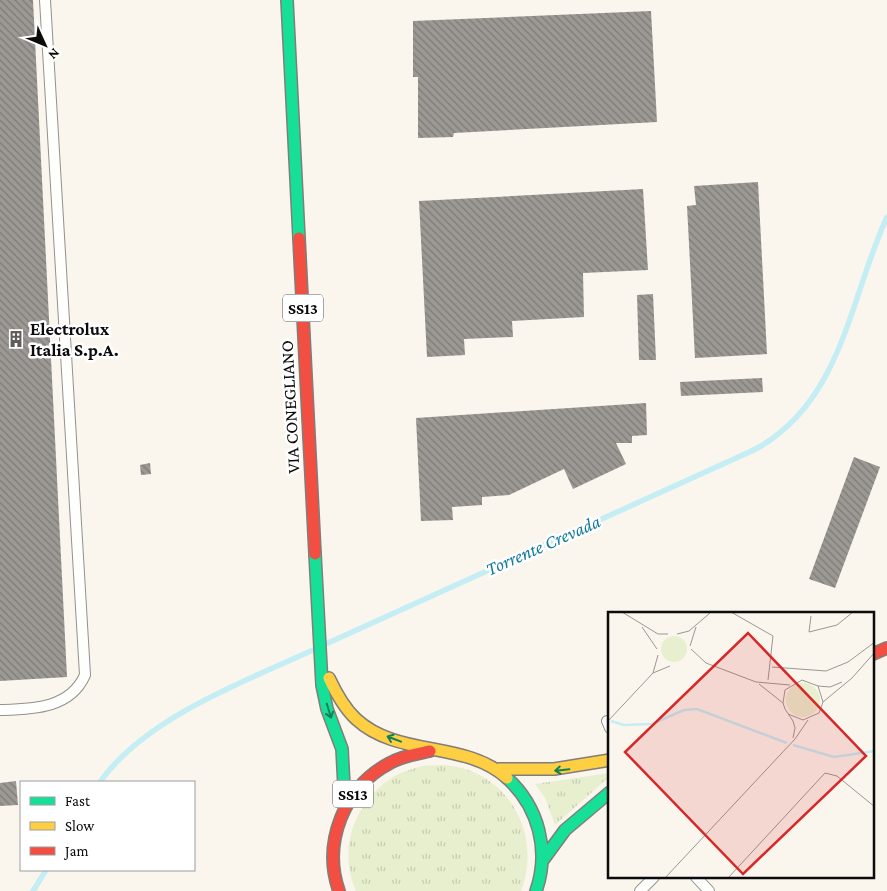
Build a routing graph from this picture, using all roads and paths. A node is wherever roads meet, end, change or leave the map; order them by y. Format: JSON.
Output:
{"nodes":[{"id":1,"x":45,"y":0,"type":"edge"},
{"id":2,"x":287,"y":0,"type":"edge"},
{"id":3,"x":887,"y":648,"type":"edge"},
{"id":4,"x":874,"y":654,"type":"edge"},
{"id":5,"x":322,"y":663,"type":"junction"},
{"id":6,"x":0,"y":710,"type":"edge"},
{"id":7,"x":442,"y":750,"type":"junction"},
{"id":8,"x":608,"y":760,"type":"edge"},
{"id":9,"x":499,"y":769,"type":"junction"},
{"id":10,"x":608,"y":794,"type":"edge"},
{"id":11,"x":345,"y":805,"type":"junction"},
{"id":12,"x":543,"y":860,"type":"junction"},
{"id":13,"x":653,"y":878,"type":"edge"},
{"id":14,"x":697,"y":878,"type":"edge"},
{"id":15,"x":338,"y":891,"type":"edge"},
{"id":16,"x":536,"y":891,"type":"edge"},
{"id":17,"x":640,"y":891,"type":"edge"},
{"id":18,"x":709,"y":891,"type":"edge"}],
"edges":[{"from":1,"to":6,"type":"lane"},
{"from":2,"to":5,"type":"main road","name":"VIA CONEGLIANO","number":"SS13"},
{"from":3,"to":4,"type":"main road"},
{"from":7,"to":5,"type":"main road","number":"SS13","one_way":true},
{"from":5,"to":11,"type":"main road","number":"SS13","one_way":true},
{"from":7,"to":9,"type":"main road","number":"SS13"},
{"from":7,"to":11,"type":"main road","number":"SS13"},
{"from":8,"to":9,"type":"main road","one_way":true},
{"from":9,"to":12,"type":"main road","number":"SS13"},
{"from":10,"to":12,"type":"main road"},
{"from":11,"to":15,"type":"main road","number":"SS13"},
{"from":12,"to":16,"type":"main road","number":"SS13"},
{"from":13,"to":17,"type":"lane"},
{"from":14,"to":18,"type":"lane"}]}
